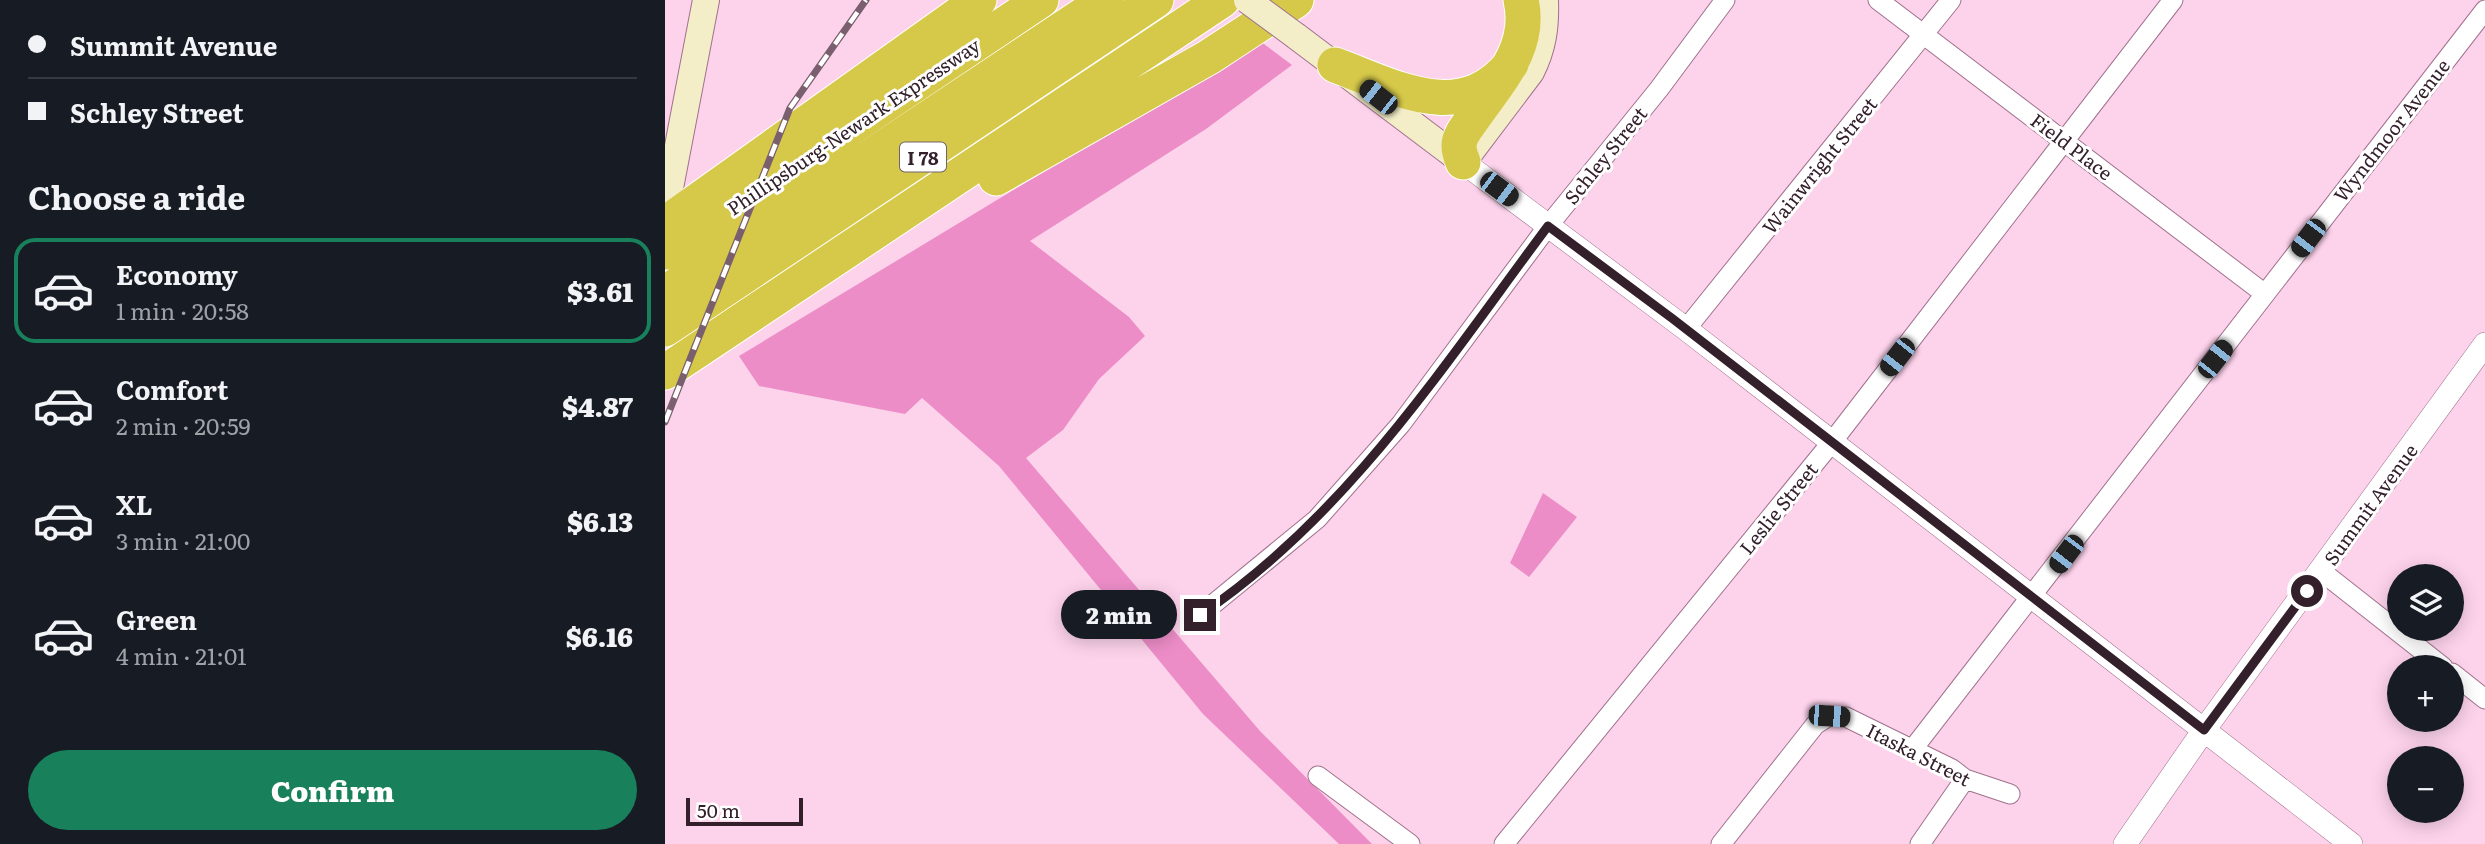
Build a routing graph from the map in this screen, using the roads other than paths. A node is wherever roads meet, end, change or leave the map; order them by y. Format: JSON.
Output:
{"nodes":[{"id":1,"x":979,"y":0,"type":"edge"},
{"id":2,"x":1041,"y":0,"type":"edge"},
{"id":3,"x":1105,"y":0,"type":"edge"},
{"id":4,"x":1156,"y":0,"type":"edge"},
{"id":5,"x":1222,"y":0,"type":"edge"},
{"id":6,"x":1247,"y":0,"type":"edge"},
{"id":7,"x":1296,"y":0,"type":"edge"},
{"id":8,"x":1521,"y":0,"type":"edge"},
{"id":9,"x":1545,"y":0,"type":"edge"},
{"id":10,"x":1725,"y":0,"type":"edge"},
{"id":11,"x":1878,"y":0,"type":"edge"},
{"id":12,"x":1951,"y":0,"type":"edge"},
{"id":13,"x":2173,"y":0,"type":"edge"},
{"id":14,"x":700,"y":3,"type":"edge"},
{"id":15,"x":2485,"y":10,"type":"edge"},
{"id":16,"x":1924,"y":34,"type":"junction"},
{"id":17,"x":1511,"y":64,"type":"junction"},
{"id":18,"x":1335,"y":65,"type":"junction"},
{"id":19,"x":2064,"y":141,"type":"junction"},
{"id":20,"x":1463,"y":162,"type":"junction"},
{"id":21,"x":667,"y":202,"type":"edge"},
{"id":22,"x":665,"y":224,"type":"edge"},
{"id":23,"x":1548,"y":226,"type":"junction"},
{"id":24,"x":863,"y":241,"type":"junction"},
{"id":25,"x":665,"y":252,"type":"edge"},
{"id":26,"x":665,"y":293,"type":"edge"},
{"id":27,"x":2265,"y":294,"type":"junction"},
{"id":28,"x":665,"y":329,"type":"edge"},
{"id":29,"x":1686,"y":330,"type":"junction"},
{"id":30,"x":2485,"y":344,"type":"edge"},
{"id":31,"x":665,"y":372,"type":"edge"},
{"id":32,"x":1832,"y":442,"type":"junction"},
{"id":33,"x":2321,"y":571,"type":"junction"},
{"id":34,"x":2032,"y":598,"type":"junction"},
{"id":35,"x":1200,"y":615,"type":"dead end"},
{"id":36,"x":2428,"y":655,"type":"edge"},
{"id":37,"x":2464,"y":682,"type":"edge"},
{"id":38,"x":2485,"y":699,"type":"edge"},
{"id":39,"x":2204,"y":730,"type":"junction"},
{"id":40,"x":1912,"y":750,"type":"junction"},
{"id":41,"x":1318,"y":776,"type":"dead end"},
{"id":42,"x":1965,"y":779,"type":"junction"},
{"id":43,"x":2010,"y":794,"type":"dead end"},
{"id":44,"x":1510,"y":842,"type":"edge"},
{"id":45,"x":1411,"y":844,"type":"edge"},
{"id":46,"x":1721,"y":844,"type":"edge"},
{"id":47,"x":1920,"y":844,"type":"edge"},
{"id":48,"x":2125,"y":844,"type":"edge"},
{"id":49,"x":2351,"y":844,"type":"edge"}],
"edges":[{"from":1,"to":22,"type":"highway"},
{"from":2,"to":25,"type":"highway","name":"Phillipsburg-Newark Expressway"},
{"from":3,"to":26,"type":"highway","name":"Phillipsburg-Newark Expressway","number":"I 78"},
{"from":4,"to":28,"type":"highway","number":"I 78"},
{"from":5,"to":24,"type":"highway","number":"I 78"},
{"from":6,"to":18,"type":"main road","bridge":true},
{"from":7,"to":24,"type":"highway"},
{"from":8,"to":17,"type":"highway"},
{"from":9,"to":20,"type":"main road"},
{"from":10,"to":23,"type":"street","name":"Schley Street"},
{"from":11,"to":16,"type":"street","name":"Field Place"},
{"from":12,"to":16,"type":"street","name":"Wainwright Street"},
{"from":13,"to":19,"type":"street","name":"Leslie Street"},
{"from":14,"to":21,"type":"main road"},
{"from":15,"to":27,"type":"street","name":"Wyndmoor Avenue"},
{"from":16,"to":19,"type":"street","name":"Field Place"},
{"from":16,"to":29,"type":"street","name":"Wainwright Street"},
{"from":17,"to":18,"type":"highway"},
{"from":17,"to":20,"type":"highway"},
{"from":18,"to":20,"type":"main road"},
{"from":19,"to":27,"type":"street","name":"Field Place"},
{"from":19,"to":32,"type":"street","name":"Leslie Street"},
{"from":20,"to":23,"type":"street"},
{"from":23,"to":29,"type":"street"},
{"from":23,"to":35,"type":"street","name":"Schley Street"},
{"from":24,"to":31,"type":"highway","number":"I 78"},
{"from":27,"to":34,"type":"street","name":"Wyndmoor Avenue"},
{"from":29,"to":32,"type":"street"},
{"from":30,"to":33,"type":"street","name":"Summit Avenue"},
{"from":32,"to":34,"type":"street"},
{"from":32,"to":44,"type":"street","name":"Leslie Street"},
{"from":33,"to":36,"type":"street"},
{"from":33,"to":39,"type":"street","name":"Summit Avenue"},
{"from":34,"to":39,"type":"street"},
{"from":34,"to":40,"type":"street","name":"Wyndmoor Avenue"},
{"from":37,"to":38,"type":"street"},
{"from":39,"to":48,"type":"street","name":"Summit Avenue"},
{"from":39,"to":49,"type":"street"},
{"from":40,"to":42,"type":"street","name":"Itaska Street"},
{"from":40,"to":46,"type":"street","name":"Itaska Street"},
{"from":41,"to":45,"type":"street"},
{"from":42,"to":43,"type":"street","name":"Itaska Street"},
{"from":42,"to":47,"type":"street"}]}
